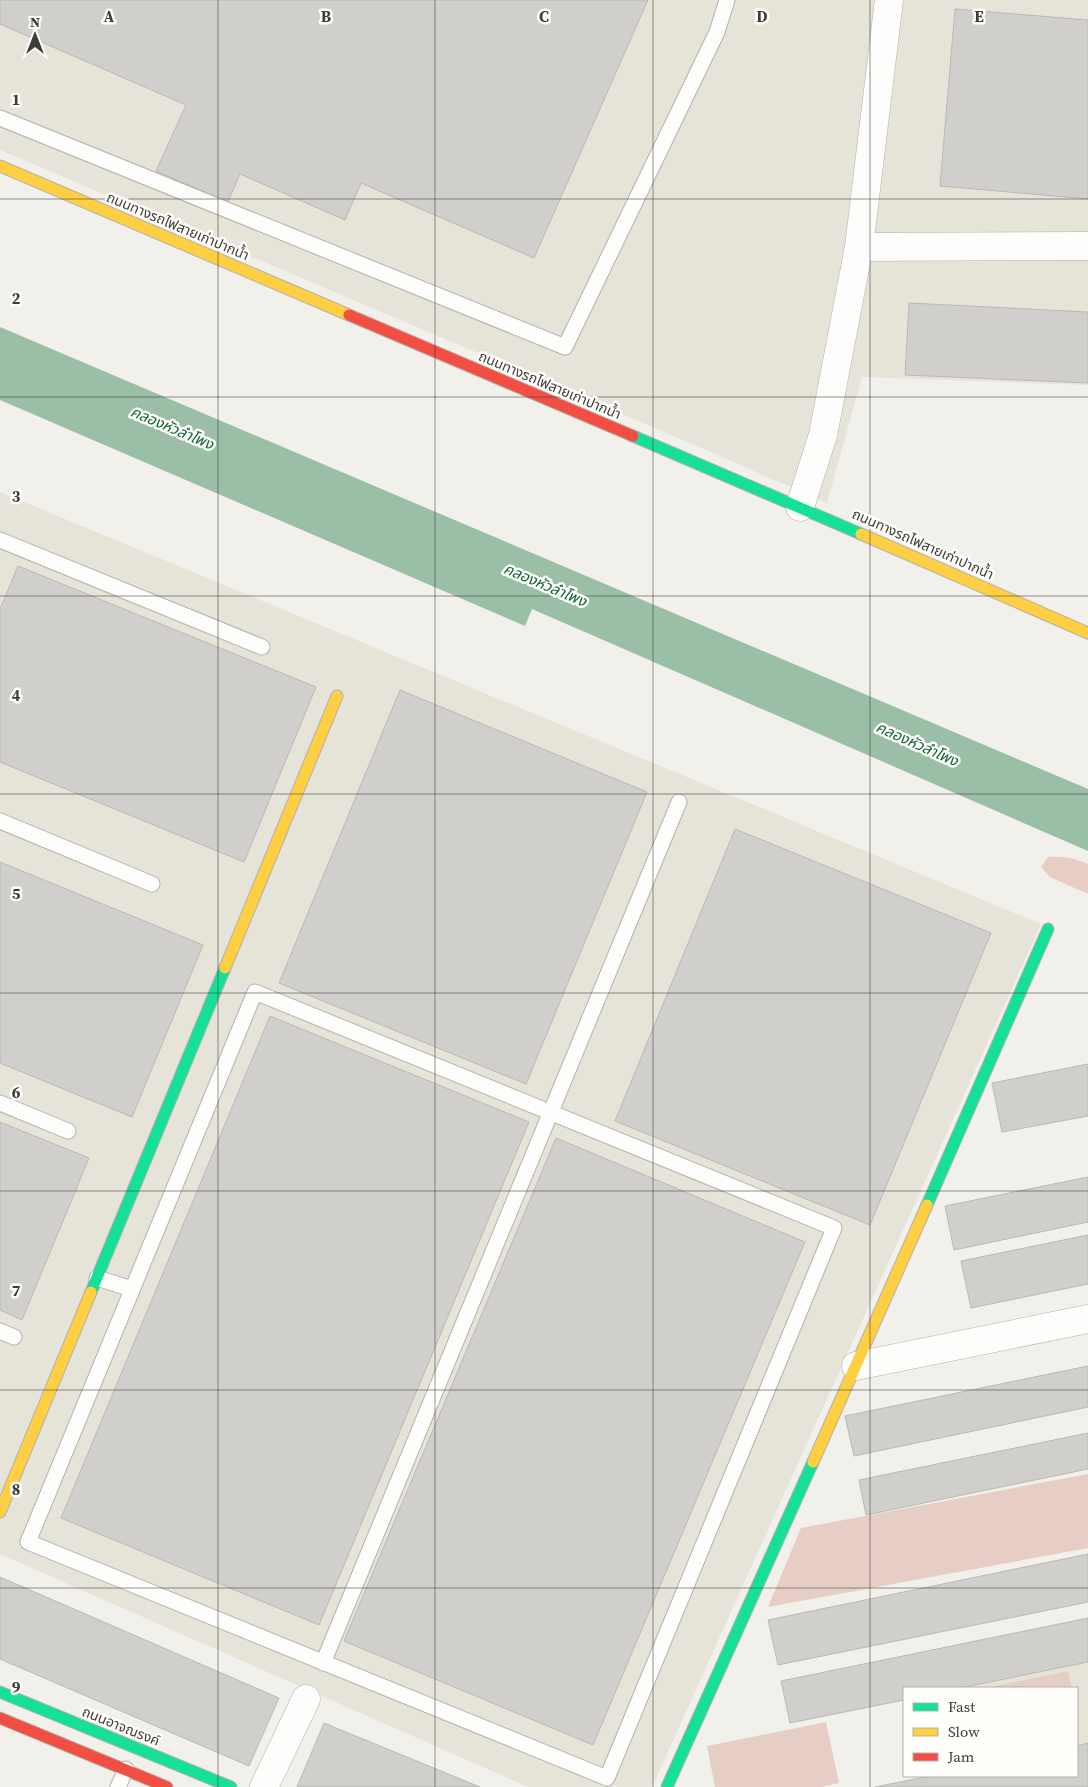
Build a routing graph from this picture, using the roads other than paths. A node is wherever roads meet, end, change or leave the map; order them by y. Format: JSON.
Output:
{"nodes":[{"id":1,"x":727,"y":0,"type":"edge"},
{"id":2,"x":889,"y":0,"type":"edge"},
{"id":3,"x":0,"y":118,"type":"edge"},
{"id":4,"x":0,"y":166,"type":"edge"},
{"id":5,"x":1088,"y":246,"type":"edge"},
{"id":6,"x":859,"y":247,"type":"junction"},
{"id":7,"x":800,"y":507,"type":"junction"},
{"id":8,"x":0,"y":540,"type":"edge"},
{"id":9,"x":1088,"y":633,"type":"edge"},
{"id":10,"x":262,"y":647,"type":"dead end"},
{"id":11,"x":337,"y":696,"type":"dead end"},
{"id":12,"x":679,"y":802,"type":"dead end"},
{"id":13,"x":0,"y":822,"type":"edge"},
{"id":14,"x":152,"y":884,"type":"dead end"},
{"id":15,"x":1048,"y":929,"type":"dead end"},
{"id":16,"x":0,"y":1103,"type":"edge"},
{"id":17,"x":550,"y":1112,"type":"junction"},
{"id":18,"x":68,"y":1131,"type":"dead end"},
{"id":19,"x":97,"y":1278,"type":"junction"},
{"id":20,"x":132,"y":1289,"type":"junction"},
{"id":21,"x":1088,"y":1319,"type":"edge"},
{"id":22,"x":856,"y":1366,"type":"junction"},
{"id":23,"x":0,"y":1512,"type":"edge"},
{"id":24,"x":323,"y":1663,"type":"junction"},
{"id":25,"x":0,"y":1692,"type":"edge"},
{"id":26,"x":306,"y":1699,"type":"dead end"},
{"id":27,"x":0,"y":1718,"type":"edge"},
{"id":28,"x":126,"y":1769,"type":"junction"},
{"id":29,"x":118,"y":1787,"type":"edge"},
{"id":30,"x":167,"y":1787,"type":"edge"},
{"id":31,"x":231,"y":1787,"type":"edge"},
{"id":32,"x":264,"y":1787,"type":"edge"},
{"id":33,"x":667,"y":1787,"type":"edge"}],
"edges":[{"from":1,"to":3,"type":"lane"},
{"from":2,"to":6,"type":"street"},
{"from":4,"to":7,"type":"street","name":"ถนนทางรถไฟสายเก่าปากน้ำ"},
{"from":5,"to":6,"type":"street"},
{"from":6,"to":7,"type":"street"},
{"from":7,"to":9,"type":"street","name":"ถนนทางรถไฟสายเก่าปากน้ำ"},
{"from":8,"to":10,"type":"lane"},
{"from":11,"to":19,"type":"street"},
{"from":12,"to":17,"type":"lane"},
{"from":13,"to":14,"type":"lane"},
{"from":15,"to":22,"type":"street"},
{"from":16,"to":18,"type":"lane"},
{"from":17,"to":20,"type":"lane"},
{"from":17,"to":24,"type":"lane"},
{"from":17,"to":24,"type":"lane"},
{"from":19,"to":20,"type":"lane"},
{"from":19,"to":23,"type":"street"},
{"from":20,"to":24,"type":"lane"},
{"from":21,"to":22,"type":"street"},
{"from":22,"to":33,"type":"street"},
{"from":25,"to":31,"type":"street","name":"ถนนอาจณรงค์"},
{"from":26,"to":32,"type":"street"},
{"from":27,"to":28,"type":"street"},
{"from":28,"to":29,"type":"lane"},
{"from":28,"to":30,"type":"street"}]}
